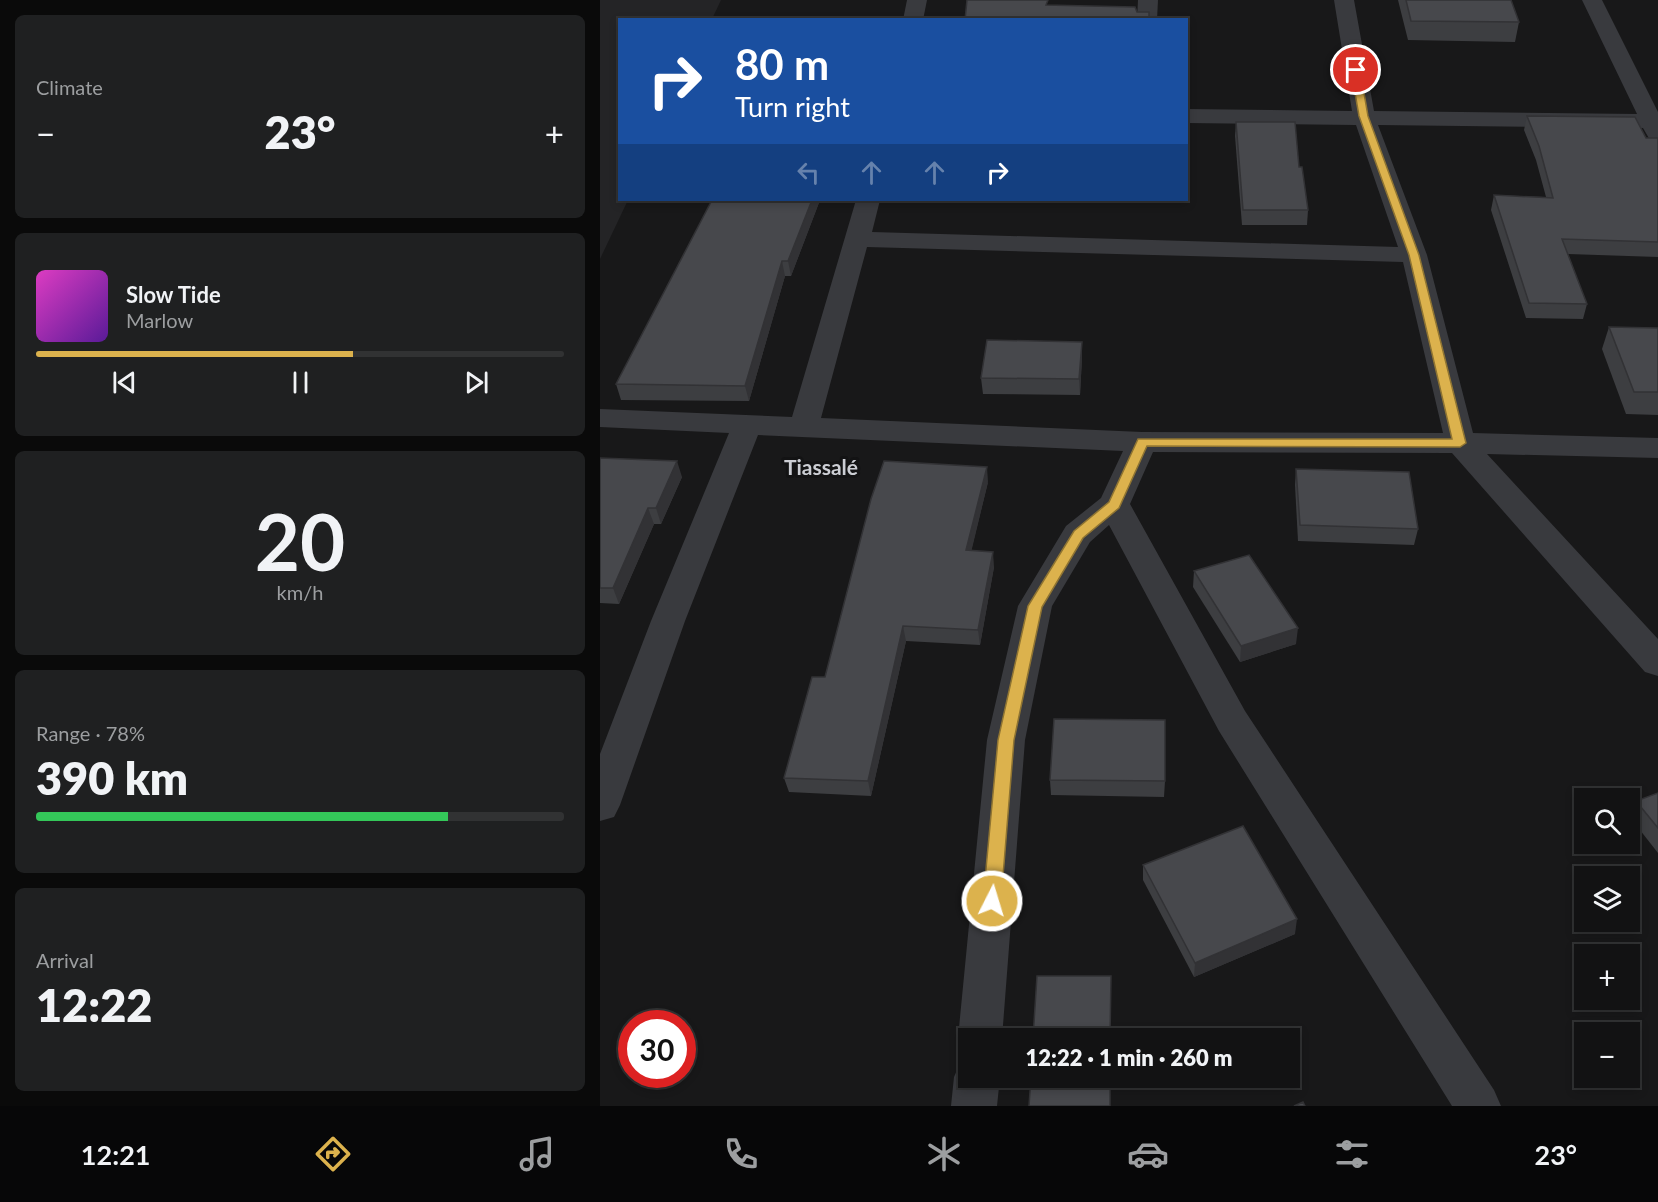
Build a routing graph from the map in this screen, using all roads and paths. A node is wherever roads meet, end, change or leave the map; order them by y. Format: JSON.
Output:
{"nodes":[{"id":1,"x":917,"y":0,"type":"edge"},
{"id":2,"x":1148,"y":0,"type":"edge"},
{"id":3,"x":1344,"y":0,"type":"edge"},
{"id":4,"x":1592,"y":0,"type":"edge"},
{"id":5,"x":913,"y":18,"type":"edge"},
{"id":6,"x":1147,"y":18,"type":"edge"},
{"id":7,"x":1188,"y":116,"type":"edge"},
{"id":8,"x":1364,"y":116,"type":"junction"},
{"id":9,"x":1655,"y":126,"type":"edge"},
{"id":10,"x":868,"y":201,"type":"edge"},
{"id":11,"x":858,"y":239,"type":"junction"},
{"id":12,"x":1414,"y":255,"type":"junction"},
{"id":13,"x":600,"y":418,"type":"edge"},
{"id":14,"x":748,"y":423,"type":"junction"},
{"id":15,"x":804,"y":426,"type":"junction"},
{"id":16,"x":1142,"y":442,"type":"junction"},
{"id":17,"x":1460,"y":443,"type":"junction"},
{"id":18,"x":1658,"y":448,"type":"edge"},
{"id":19,"x":1114,"y":504,"type":"junction"},
{"id":20,"x":1658,"y":662,"type":"edge"},
{"id":21,"x":600,"y":805,"type":"edge"},
{"id":22,"x":981,"y":1028,"type":"edge"},
{"id":23,"x":976,"y":1088,"type":"edge"},
{"id":24,"x":974,"y":1106,"type":"edge"},
{"id":25,"x":1478,"y":1106,"type":"edge"}],
"edges":[{"from":1,"to":5,"type":"street"},
{"from":2,"to":6,"type":"street"},
{"from":3,"to":8,"type":"street"},
{"from":4,"to":9,"type":"street"},
{"from":7,"to":8,"type":"street"},
{"from":8,"to":9,"type":"street"},
{"from":8,"to":12,"type":"street"},
{"from":10,"to":11,"type":"street"},
{"from":11,"to":12,"type":"street"},
{"from":11,"to":15,"type":"street"},
{"from":12,"to":17,"type":"street"},
{"from":13,"to":14,"type":"street"},
{"from":14,"to":15,"type":"street"},
{"from":14,"to":21,"type":"street"},
{"from":15,"to":16,"type":"street"},
{"from":16,"to":17,"type":"street"},
{"from":16,"to":19,"type":"street"},
{"from":17,"to":18,"type":"street"},
{"from":17,"to":20,"type":"street"},
{"from":19,"to":22,"type":"street"},
{"from":19,"to":25,"type":"street"},
{"from":23,"to":24,"type":"street"}]}
